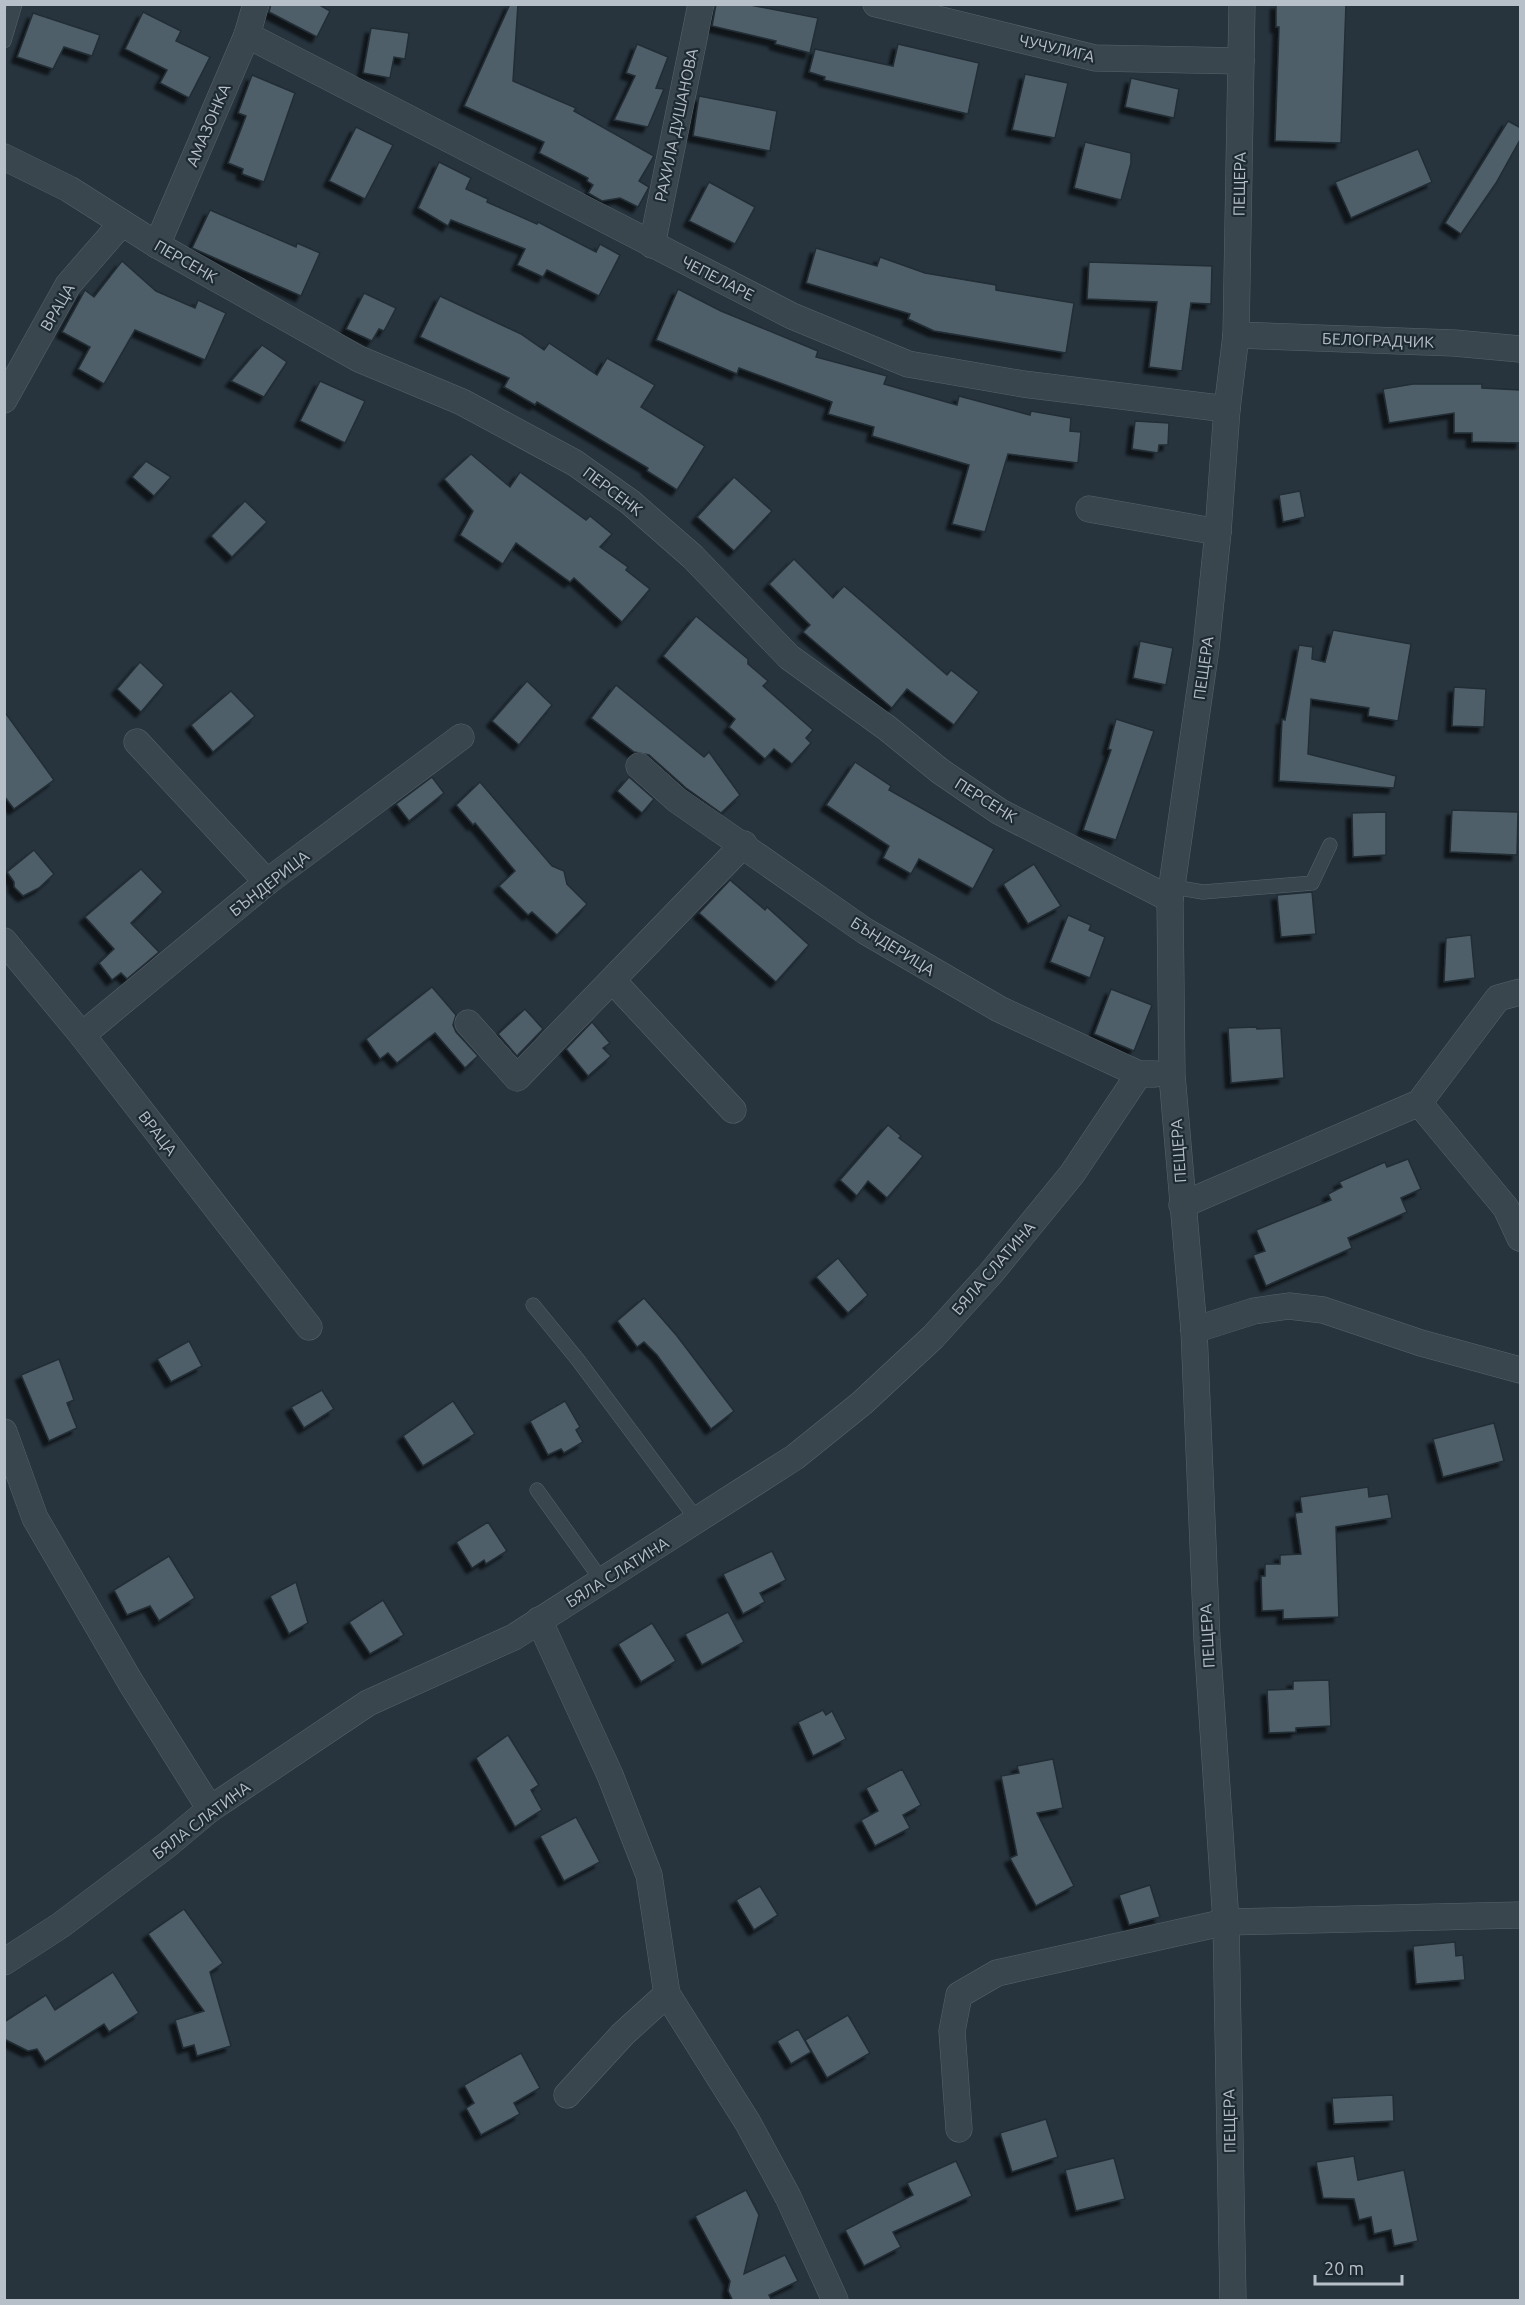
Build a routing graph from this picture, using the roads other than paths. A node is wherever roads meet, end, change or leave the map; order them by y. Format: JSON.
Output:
{"nodes":[{"id":1,"x":15,"y":4,"type":"edge"},
{"id":2,"x":256,"y":4,"type":"edge"},
{"id":3,"x":701,"y":4,"type":"edge"},
{"id":4,"x":876,"y":4,"type":"edge"},
{"id":5,"x":1242,"y":4,"type":"edge"},
{"id":6,"x":247,"y":35,"type":"junction"},
{"id":7,"x":4,"y":41,"type":"edge"},
{"id":8,"x":1241,"y":61,"type":"junction"},
{"id":9,"x":4,"y":157,"type":"edge"},
{"id":10,"x":122,"y":223,"type":"junction"},
{"id":11,"x":157,"y":245,"type":"junction"},
{"id":12,"x":652,"y":245,"type":"junction"},
{"id":13,"x":1236,"y":335,"type":"junction"},
{"id":14,"x":1521,"y":349,"type":"edge"},
{"id":15,"x":4,"y":400,"type":"edge"},
{"id":16,"x":1227,"y":409,"type":"junction"},
{"id":17,"x":1089,"y":509,"type":"dead end"},
{"id":18,"x":1218,"y":532,"type":"junction"},
{"id":19,"x":461,"y":737,"type":"dead end"},
{"id":20,"x":137,"y":742,"type":"dead end"},
{"id":21,"x":639,"y":766,"type":"dead end"},
{"id":22,"x":744,"y":844,"type":"junction"},
{"id":23,"x":1330,"y":845,"type":"dead end"},
{"id":24,"x":267,"y":882,"type":"junction"},
{"id":25,"x":1171,"y":893,"type":"junction"},
{"id":26,"x":4,"y":940,"type":"edge"},
{"id":27,"x":614,"y":981,"type":"junction"},
{"id":28,"x":1521,"y":992,"type":"edge"},
{"id":29,"x":468,"y":1023,"type":"dead end"},
{"id":30,"x":82,"y":1035,"type":"junction"},
{"id":31,"x":1139,"y":1074,"type":"junction"},
{"id":32,"x":1172,"y":1075,"type":"junction"},
{"id":33,"x":1419,"y":1103,"type":"junction"},
{"id":34,"x":733,"y":1110,"type":"dead end"},
{"id":35,"x":1182,"y":1205,"type":"junction"},
{"id":36,"x":1521,"y":1238,"type":"edge"},
{"id":37,"x":533,"y":1305,"type":"dead end"},
{"id":38,"x":309,"y":1327,"type":"dead end"},
{"id":39,"x":1194,"y":1330,"type":"junction"},
{"id":40,"x":1521,"y":1370,"type":"edge"},
{"id":41,"x":4,"y":1432,"type":"edge"},
{"id":42,"x":537,"y":1490,"type":"dead end"},
{"id":43,"x":698,"y":1521,"type":"junction"},
{"id":44,"x":603,"y":1582,"type":"junction"},
{"id":45,"x":539,"y":1620,"type":"junction"},
{"id":46,"x":210,"y":1809,"type":"junction"},
{"id":47,"x":1521,"y":1915,"type":"edge"},
{"id":48,"x":1226,"y":1922,"type":"junction"},
{"id":49,"x":4,"y":1962,"type":"edge"},
{"id":50,"x":667,"y":1994,"type":"junction"},
{"id":51,"x":567,"y":2095,"type":"dead end"},
{"id":52,"x":959,"y":2129,"type":"dead end"},
{"id":53,"x":835,"y":2301,"type":"edge"},
{"id":54,"x":1233,"y":2301,"type":"edge"}],
"edges":[{"from":1,"to":7,"type":"lane"},
{"from":2,"to":6,"type":"street","name":"АМАЗОНКА"},
{"from":3,"to":12,"type":"street","name":"РАХИЛА ДУШАНОВА"},
{"from":4,"to":8,"type":"street","name":"ЧУЧУЛИГА"},
{"from":5,"to":8,"type":"street","name":"ПЕЩЕРА"},
{"from":6,"to":11,"type":"street","name":"АМАЗОНКА"},
{"from":6,"to":12,"type":"street","name":"ЧЕПЕЛАРЕ"},
{"from":8,"to":13,"type":"street","name":"ПЕЩЕРА"},
{"from":9,"to":10,"type":"street","name":"ПЕРСЕНК"},
{"from":10,"to":11,"type":"street","name":"ПЕРСЕНК"},
{"from":10,"to":15,"type":"street","name":"ВРАЦА"},
{"from":11,"to":25,"type":"street","name":"ПЕРСЕНК"},
{"from":12,"to":16,"type":"street","name":"ЧЕПЕЛАРЕ"},
{"from":13,"to":14,"type":"street","name":"БЕЛОГРАДЧИК"},
{"from":13,"to":16,"type":"street","name":"ПЕЩЕРА"},
{"from":16,"to":18,"type":"street","name":"ПЕЩЕРА"},
{"from":17,"to":18,"type":"street"},
{"from":18,"to":25,"type":"street","name":"ПЕЩЕРА"},
{"from":19,"to":24,"type":"street","name":"БЪНДЕРИЦА"},
{"from":20,"to":24,"type":"street"},
{"from":21,"to":22,"type":"street","name":"БЪНДЕРИЦА"},
{"from":22,"to":27,"type":"street"},
{"from":22,"to":31,"type":"street","name":"БЪНДЕРИЦА"},
{"from":23,"to":25,"type":"lane"},
{"from":24,"to":30,"type":"street","name":"БЪНДЕРИЦА"},
{"from":25,"to":32,"type":"street","name":"ПЕЩЕРА"},
{"from":26,"to":30,"type":"street","name":"ВРАЦА"},
{"from":27,"to":29,"type":"street"},
{"from":27,"to":34,"type":"street"},
{"from":28,"to":33,"type":"street"},
{"from":30,"to":38,"type":"street","name":"ВРАЦА"},
{"from":31,"to":32,"type":"street","name":"БЪНДЕРИЦА"},
{"from":31,"to":43,"type":"street","name":"БЯЛА СЛАТИНА"},
{"from":32,"to":35,"type":"street","name":"ПЕЩЕРА"},
{"from":33,"to":35,"type":"street"},
{"from":33,"to":36,"type":"street"},
{"from":35,"to":39,"type":"street","name":"ПЕЩЕРА"},
{"from":37,"to":43,"type":"lane"},
{"from":39,"to":40,"type":"street"},
{"from":39,"to":48,"type":"street","name":"ПЕЩЕРА"},
{"from":41,"to":46,"type":"street"},
{"from":42,"to":44,"type":"lane"},
{"from":43,"to":44,"type":"street","name":"БЯЛА СЛАТИНА"},
{"from":44,"to":45,"type":"street","name":"БЯЛА СЛАТИНА"},
{"from":45,"to":46,"type":"street","name":"БЯЛА СЛАТИНА"},
{"from":45,"to":50,"type":"street"},
{"from":46,"to":49,"type":"street","name":"БЯЛА СЛАТИНА"},
{"from":47,"to":48,"type":"street"},
{"from":48,"to":52,"type":"street"},
{"from":48,"to":54,"type":"street","name":"ПЕЩЕРА"},
{"from":50,"to":51,"type":"street"},
{"from":50,"to":53,"type":"street"}]}
